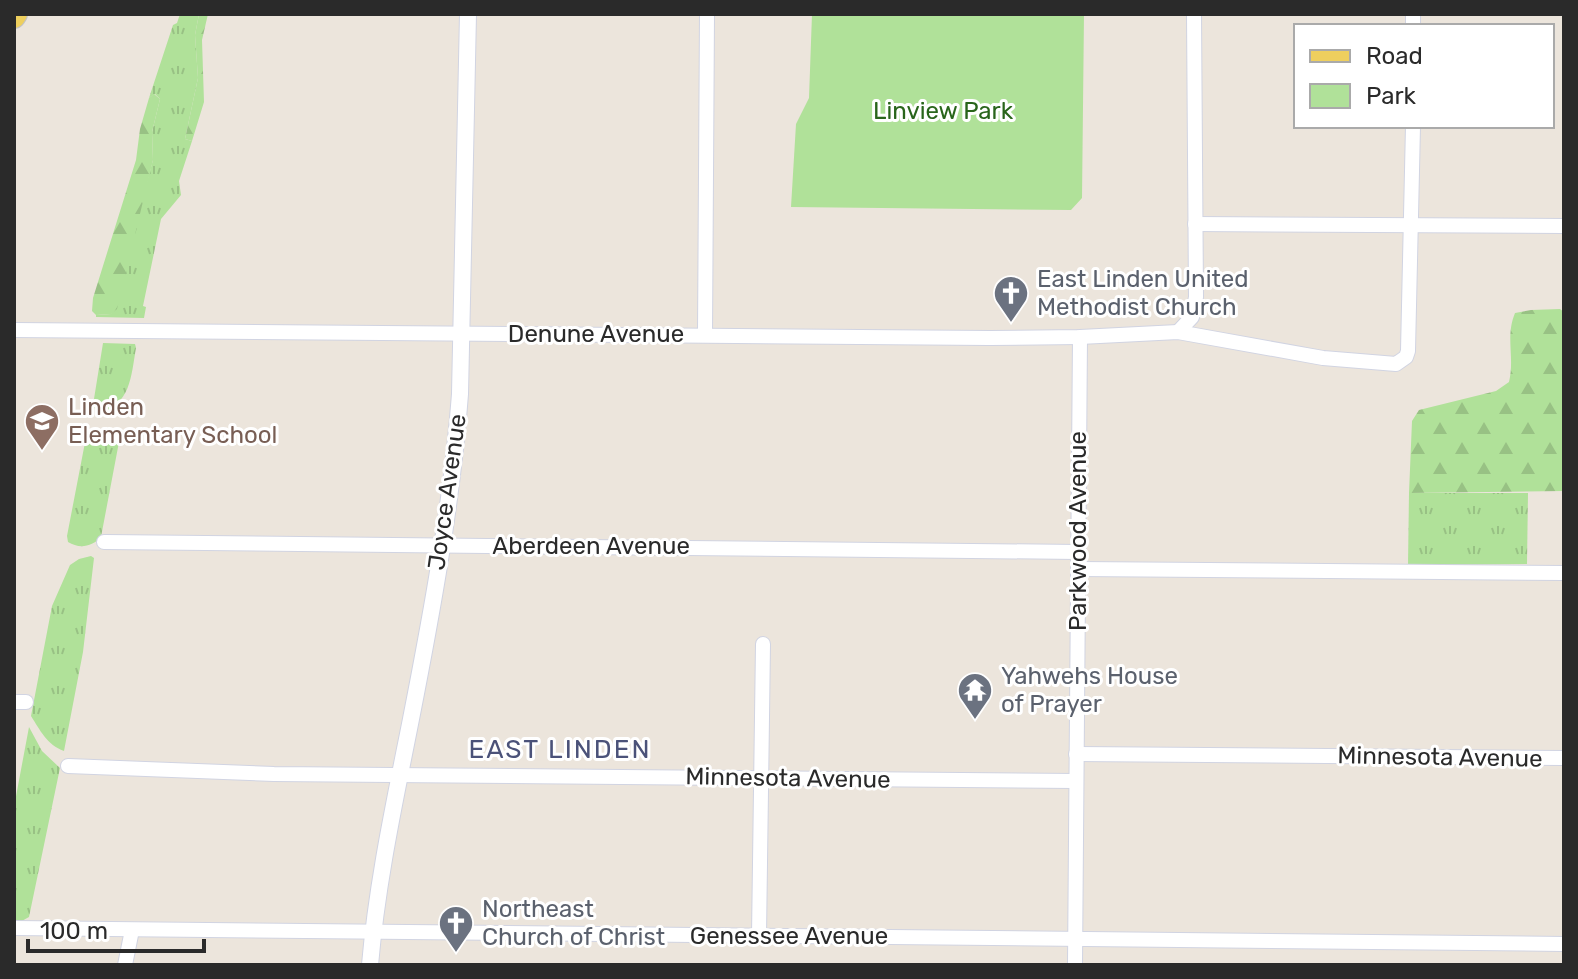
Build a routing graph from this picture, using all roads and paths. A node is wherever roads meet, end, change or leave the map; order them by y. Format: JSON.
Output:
{"nodes":[{"id":1,"x":468,"y":14,"type":"edge"},
{"id":2,"x":707,"y":14,"type":"edge"},
{"id":3,"x":1194,"y":14,"type":"edge"},
{"id":4,"x":1413,"y":128,"type":"edge"},
{"id":5,"x":1195,"y":224,"type":"junction"},
{"id":6,"x":1410,"y":224,"type":"junction"},
{"id":7,"x":1564,"y":226,"type":"edge"},
{"id":8,"x":14,"y":330,"type":"edge"},
{"id":9,"x":1178,"y":332,"type":"junction"},
{"id":10,"x":461,"y":333,"type":"junction"},
{"id":11,"x":705,"y":335,"type":"junction"},
{"id":12,"x":1080,"y":337,"type":"junction"},
{"id":13,"x":104,"y":542,"type":"dead end"},
{"id":14,"x":441,"y":547,"type":"junction"},
{"id":15,"x":1078,"y":552,"type":"junction"},
{"id":16,"x":1078,"y":569,"type":"junction"},
{"id":17,"x":1564,"y":573,"type":"edge"},
{"id":18,"x":763,"y":644,"type":"dead end"},
{"id":19,"x":1076,"y":754,"type":"junction"},
{"id":20,"x":1564,"y":758,"type":"edge"},
{"id":21,"x":68,"y":766,"type":"dead end"},
{"id":22,"x":400,"y":773,"type":"junction"},
{"id":23,"x":762,"y":778,"type":"junction"},
{"id":24,"x":1075,"y":781,"type":"junction"},
{"id":25,"x":14,"y":928,"type":"edge"},
{"id":26,"x":132,"y":930,"type":"junction"},
{"id":27,"x":372,"y":932,"type":"junction"},
{"id":28,"x":759,"y":936,"type":"junction"},
{"id":29,"x":1074,"y":940,"type":"junction"},
{"id":30,"x":1564,"y":944,"type":"edge"},
{"id":31,"x":125,"y":965,"type":"edge"},
{"id":32,"x":370,"y":965,"type":"edge"},
{"id":33,"x":1075,"y":965,"type":"edge"}],
"edges":[{"from":1,"to":10,"type":"street","name":"Joyce Avenue"},
{"from":2,"to":11,"type":"street"},
{"from":3,"to":5,"type":"street"},
{"from":4,"to":6,"type":"street"},
{"from":5,"to":6,"type":"street"},
{"from":5,"to":9,"type":"street"},
{"from":6,"to":7,"type":"street"},
{"from":6,"to":9,"type":"street","name":"Denune Avenue"},
{"from":8,"to":10,"type":"street","name":"Denune Avenue"},
{"from":9,"to":12,"type":"street","name":"Denune Avenue"},
{"from":10,"to":11,"type":"street","name":"Denune Avenue"},
{"from":10,"to":14,"type":"street","name":"Joyce Avenue"},
{"from":11,"to":12,"type":"street","name":"Denune Avenue"},
{"from":12,"to":15,"type":"street","name":"Parkwood Avenue"},
{"from":13,"to":14,"type":"street","name":"Aberdeen Avenue"},
{"from":14,"to":15,"type":"street","name":"Aberdeen Avenue"},
{"from":14,"to":22,"type":"street","name":"Joyce Avenue"},
{"from":15,"to":16,"type":"street","name":"Parkwood Avenue"},
{"from":16,"to":17,"type":"street"},
{"from":16,"to":19,"type":"street","name":"Parkwood Avenue"},
{"from":18,"to":23,"type":"street"},
{"from":19,"to":20,"type":"street","name":"Minnesota Avenue"},
{"from":19,"to":24,"type":"street","name":"Parkwood Avenue"},
{"from":21,"to":22,"type":"street","name":"Minnesota Avenue"},
{"from":22,"to":23,"type":"street","name":"Minnesota Avenue"},
{"from":22,"to":27,"type":"street","name":"Joyce Avenue"},
{"from":23,"to":24,"type":"street","name":"Minnesota Avenue"},
{"from":23,"to":28,"type":"street"},
{"from":24,"to":29,"type":"street","name":"Parkwood Avenue"},
{"from":25,"to":26,"type":"street","name":"Genessee Avenue"},
{"from":26,"to":27,"type":"street","name":"Genessee Avenue"},
{"from":26,"to":31,"type":"street"},
{"from":27,"to":28,"type":"street","name":"Genessee Avenue"},
{"from":27,"to":32,"type":"street","name":"Joyce Avenue"},
{"from":28,"to":29,"type":"street","name":"Genessee Avenue"},
{"from":29,"to":30,"type":"street","name":"Genessee Avenue"},
{"from":29,"to":33,"type":"street","name":"Parkwood Avenue"}]}
